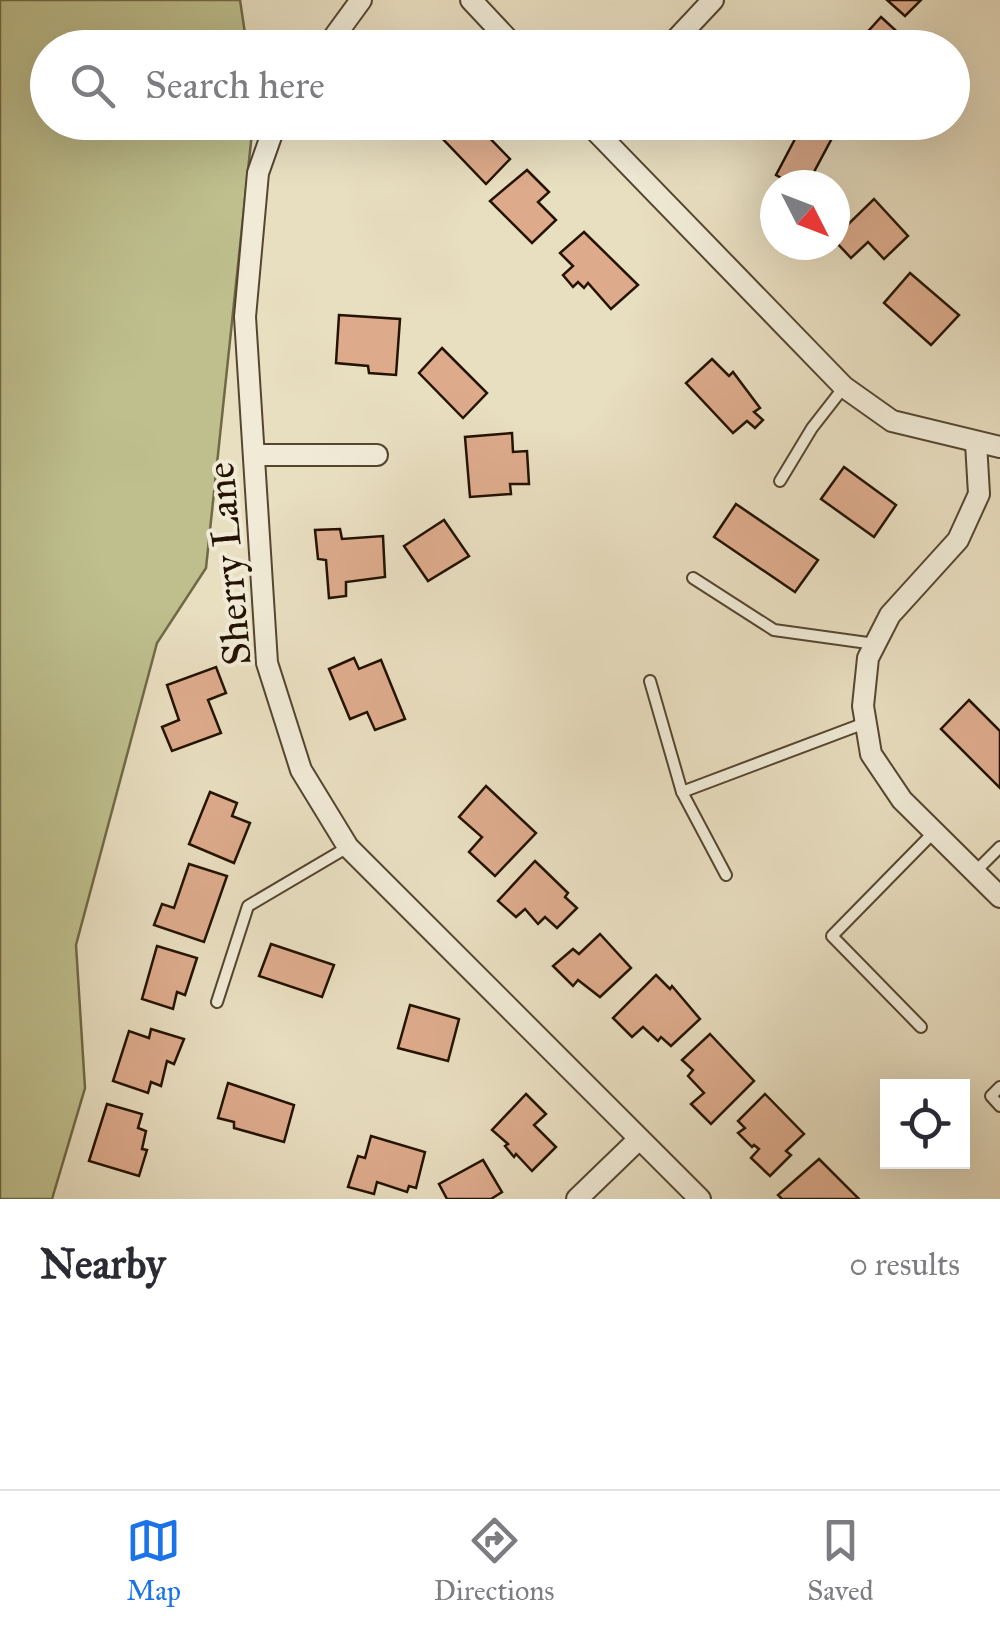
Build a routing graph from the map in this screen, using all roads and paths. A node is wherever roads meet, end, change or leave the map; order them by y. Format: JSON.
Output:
{"nodes":[{"id":1,"x":361,"y":0,"type":"edge"},
{"id":2,"x":471,"y":0,"type":"edge"},
{"id":3,"x":712,"y":0,"type":"edge"},
{"id":4,"x":339,"y":30,"type":"edge"},
{"id":5,"x":499,"y":30,"type":"edge"},
{"id":6,"x":684,"y":30,"type":"edge"},
{"id":7,"x":270,"y":140,"type":"edge"},
{"id":8,"x":607,"y":140,"type":"edge"},
{"id":9,"x":844,"y":387,"type":"junction"},
{"id":10,"x":976,"y":443,"type":"junction"},
{"id":11,"x":1000,"y":447,"type":"edge"},
{"id":12,"x":254,"y":454,"type":"junction"},
{"id":13,"x":377,"y":455,"type":"dead end"},
{"id":14,"x":780,"y":481,"type":"dead end"},
{"id":15,"x":693,"y":578,"type":"dead end"},
{"id":16,"x":876,"y":644,"type":"junction"},
{"id":17,"x":650,"y":681,"type":"dead end"},
{"id":18,"x":866,"y":723,"type":"junction"},
{"id":19,"x":682,"y":792,"type":"junction"},
{"id":20,"x":934,"y":832,"type":"junction"},
{"id":21,"x":348,"y":847,"type":"junction"},
{"id":22,"x":1000,"y":847,"type":"edge"},
{"id":23,"x":975,"y":872,"type":"junction"},
{"id":24,"x":726,"y":875,"type":"dead end"},
{"id":25,"x":1000,"y":897,"type":"edge"},
{"id":26,"x":217,"y":1002,"type":"dead end"},
{"id":27,"x":922,"y":1027,"type":"dead end"},
{"id":28,"x":1000,"y":1087,"type":"edge"},
{"id":29,"x":1000,"y":1106,"type":"edge"},
{"id":30,"x":638,"y":1140,"type":"junction"},
{"id":31,"x":577,"y":1199,"type":"edge"},
{"id":32,"x":700,"y":1199,"type":"edge"}],
"edges":[{"from":1,"to":4,"type":"street"},
{"from":2,"to":5,"type":"street"},
{"from":3,"to":6,"type":"street"},
{"from":7,"to":12,"type":"street","name":"Sherry Lane"},
{"from":8,"to":9,"type":"street"},
{"from":9,"to":10,"type":"street"},
{"from":9,"to":14,"type":"lane"},
{"from":10,"to":11,"type":"street"},
{"from":10,"to":16,"type":"street"},
{"from":12,"to":13,"type":"street"},
{"from":12,"to":21,"type":"street","name":"Sherry Lane"},
{"from":15,"to":16,"type":"lane"},
{"from":16,"to":18,"type":"street"},
{"from":17,"to":19,"type":"lane"},
{"from":18,"to":19,"type":"lane"},
{"from":18,"to":20,"type":"street"},
{"from":19,"to":24,"type":"lane"},
{"from":20,"to":23,"type":"street"},
{"from":20,"to":27,"type":"lane"},
{"from":21,"to":26,"type":"lane"},
{"from":21,"to":30,"type":"street","name":"Sherry Lane"},
{"from":22,"to":23,"type":"lane"},
{"from":23,"to":25,"type":"street"},
{"from":28,"to":29,"type":"lane"},
{"from":30,"to":31,"type":"street"},
{"from":30,"to":32,"type":"street","name":"Sherry Lane"}]}
